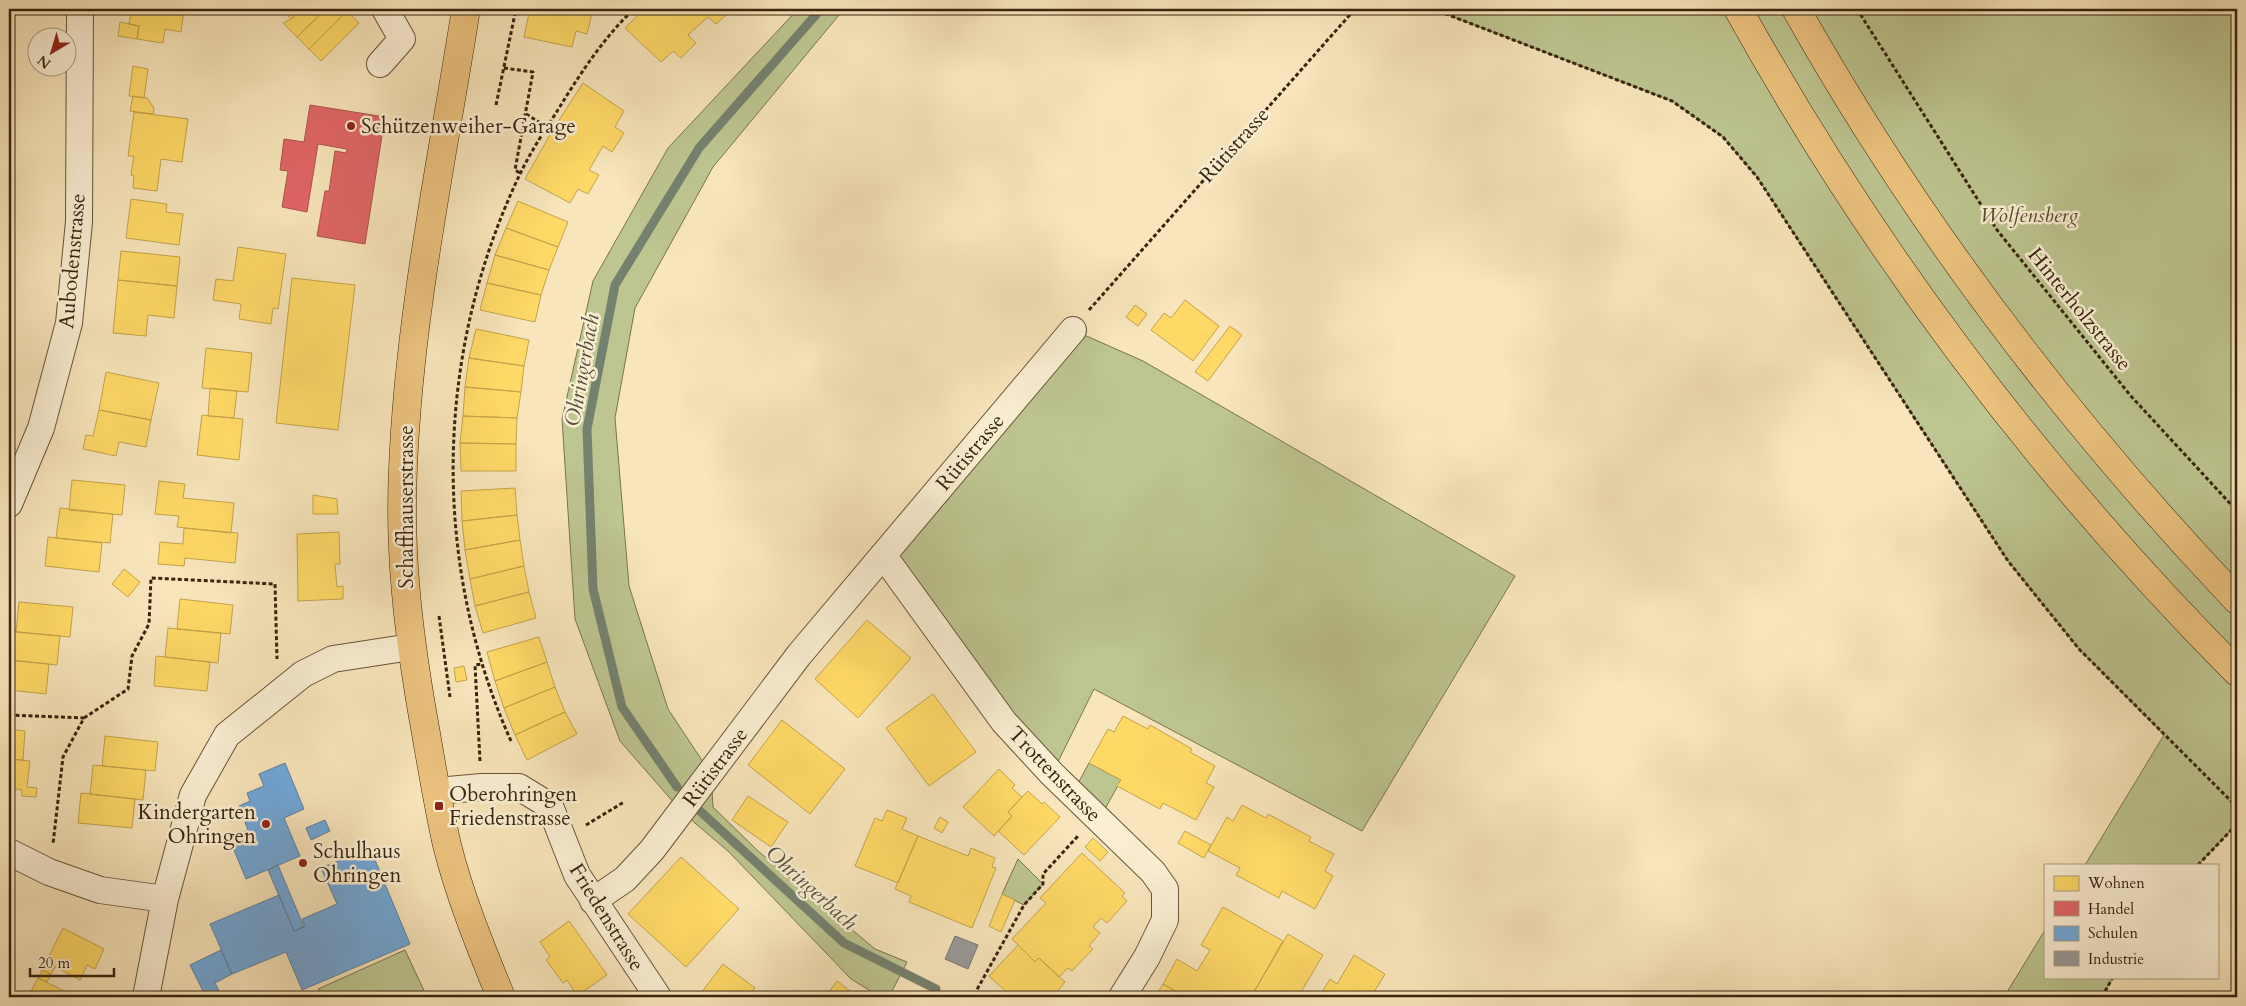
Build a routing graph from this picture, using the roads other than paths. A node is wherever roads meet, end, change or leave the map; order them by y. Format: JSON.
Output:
{"nodes":[{"id":1,"x":80,"y":9,"type":"edge"},
{"id":2,"x":384,"y":9,"type":"edge"},
{"id":3,"x":466,"y":9,"type":"edge"},
{"id":4,"x":1738,"y":9,"type":"edge"},
{"id":5,"x":1796,"y":9,"type":"edge"},
{"id":6,"x":380,"y":64,"type":"dead end"},
{"id":7,"x":1073,"y":330,"type":"road end"},
{"id":8,"x":9,"y":504,"type":"edge"},
{"id":9,"x":883,"y":555,"type":"junction"},
{"id":10,"x":2237,"y":600,"type":"edge"},
{"id":11,"x":411,"y":647,"type":"junction"},
{"id":12,"x":2237,"y":672,"type":"edge"},
{"id":13,"x":437,"y":791,"type":"junction"},
{"id":14,"x":9,"y":852,"type":"edge"},
{"id":15,"x":165,"y":899,"type":"junction"},
{"id":16,"x":593,"y":901,"type":"junction"},
{"id":17,"x":146,"y":997,"type":"edge"},
{"id":18,"x":501,"y":997,"type":"edge"},
{"id":19,"x":658,"y":997,"type":"edge"},
{"id":20,"x":1122,"y":997,"type":"edge"}],
"edges":[{"from":1,"to":8,"type":"street","name":"Aubodenstrasse"},
{"from":2,"to":6,"type":"street"},
{"from":3,"to":11,"type":"main road","name":"Schaffhauserstrasse"},
{"from":4,"to":12,"type":"main road"},
{"from":5,"to":10,"type":"main road"},
{"from":7,"to":9,"type":"street","name":"Rütistrasse"},
{"from":9,"to":16,"type":"street","name":"Rütistrasse"},
{"from":9,"to":20,"type":"street","name":"Trottenstrasse"},
{"from":11,"to":13,"type":"main road","name":"Schaffhauserstrasse"},
{"from":11,"to":15,"type":"street"},
{"from":13,"to":16,"type":"street","name":"Friedenstrasse"},
{"from":13,"to":18,"type":"main road","name":"Schaffhauserstrasse"},
{"from":14,"to":15,"type":"street"},
{"from":15,"to":17,"type":"street"},
{"from":16,"to":19,"type":"street","name":"Friedenstrasse"}]}
